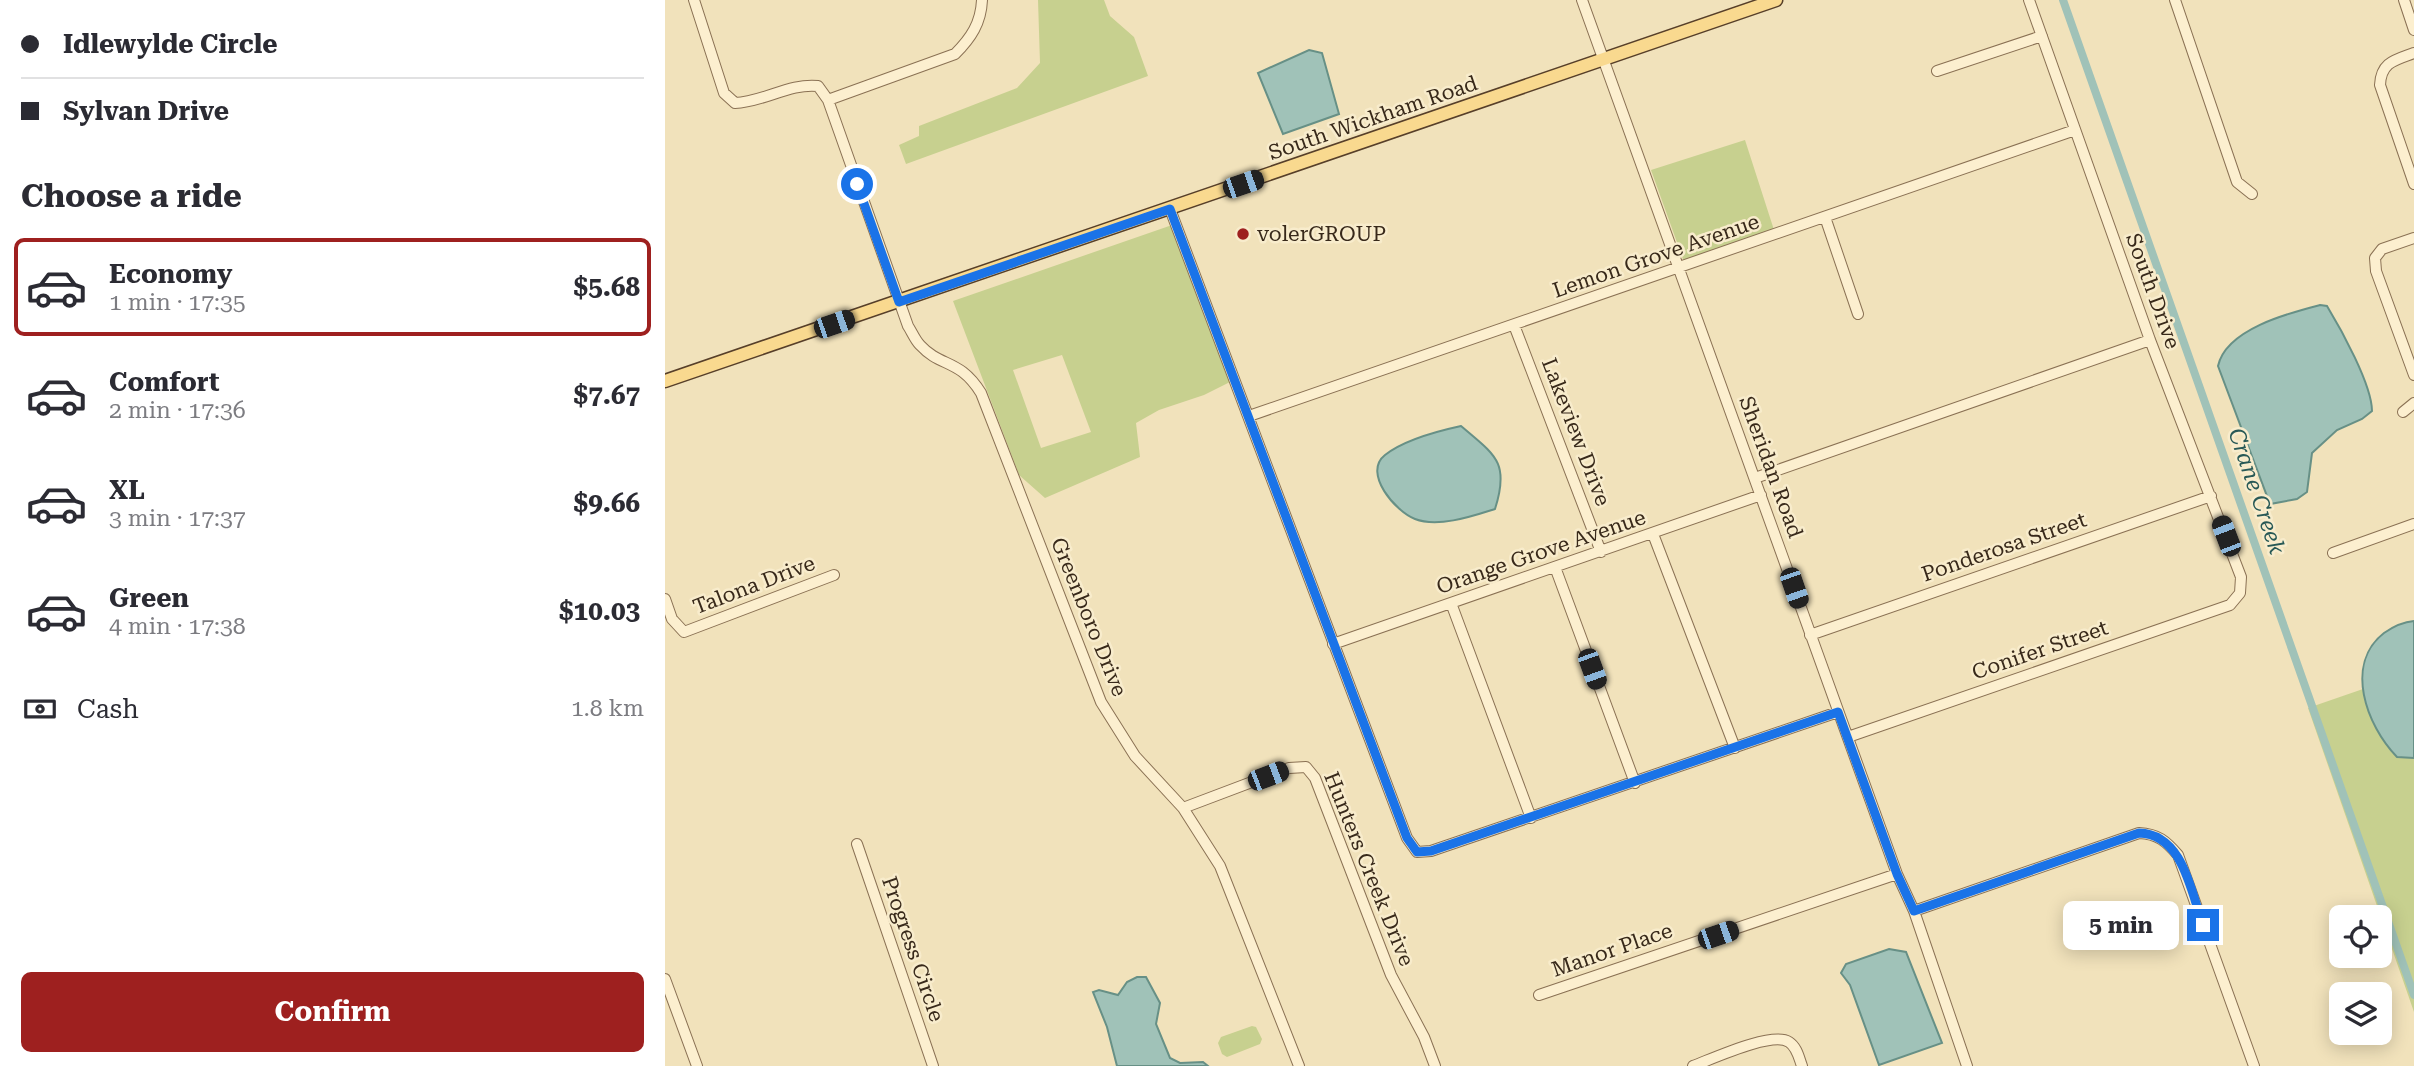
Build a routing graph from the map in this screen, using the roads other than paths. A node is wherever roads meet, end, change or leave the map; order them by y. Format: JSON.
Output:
{"nodes":[{"id":1,"x":694,"y":0,"type":"edge"},
{"id":2,"x":982,"y":0,"type":"edge"},
{"id":3,"x":1582,"y":0,"type":"edge"},
{"id":4,"x":1776,"y":0,"type":"edge"},
{"id":5,"x":2029,"y":0,"type":"edge"},
{"id":6,"x":2175,"y":0,"type":"edge"},
{"id":7,"x":2404,"y":0,"type":"edge"},
{"id":8,"x":2414,"y":30,"type":"edge"},
{"id":9,"x":2042,"y":36,"type":"junction"},
{"id":10,"x":2414,"y":53,"type":"edge"},
{"id":11,"x":1603,"y":59,"type":"junction"},
{"id":12,"x":1937,"y":71,"type":"dead end"},
{"id":13,"x":828,"y":100,"type":"junction"},
{"id":14,"x":2075,"y":130,"type":"junction"},
{"id":15,"x":2414,"y":184,"type":"edge"},
{"id":16,"x":2252,"y":194,"type":"dead end"},
{"id":17,"x":1170,"y":209,"type":"junction"},
{"id":18,"x":1825,"y":217,"type":"junction"},
{"id":19,"x":2414,"y":238,"type":"edge"},
{"id":20,"x":1679,"y":268,"type":"junction"},
{"id":21,"x":899,"y":302,"type":"junction"},
{"id":22,"x":1858,"y":314,"type":"dead end"},
{"id":23,"x":1514,"y":326,"type":"junction"},
{"id":24,"x":2150,"y":340,"type":"junction"},
{"id":25,"x":2414,"y":375,"type":"edge"},
{"id":26,"x":665,"y":381,"type":"edge"},
{"id":27,"x":2414,"y":403,"type":"edge"},
{"id":28,"x":2403,"y":412,"type":"dead end"},
{"id":29,"x":1249,"y":416,"type":"junction"},
{"id":30,"x":1755,"y":478,"type":"junction"},
{"id":31,"x":1761,"y":495,"type":"junction"},
{"id":32,"x":2211,"y":496,"type":"junction"},
{"id":33,"x":2414,"y":524,"type":"edge"},
{"id":34,"x":1653,"y":534,"type":"junction"},
{"id":35,"x":1601,"y":552,"type":"junction"},
{"id":36,"x":2333,"y":553,"type":"dead end"},
{"id":37,"x":1555,"y":567,"type":"junction"},
{"id":38,"x":834,"y":575,"type":"dead end"},
{"id":39,"x":2240,"y":593,"type":"joint"},
{"id":40,"x":665,"y":599,"type":"edge"},
{"id":41,"x":1451,"y":603,"type":"junction"},
{"id":42,"x":1810,"y":635,"type":"junction"},
{"id":43,"x":1333,"y":643,"type":"junction"},
{"id":44,"x":1838,"y":712,"type":"junction"},
{"id":45,"x":1848,"y":737,"type":"junction"},
{"id":46,"x":1735,"y":748,"type":"junction"},
{"id":47,"x":1635,"y":783,"type":"junction"},
{"id":48,"x":1183,"y":808,"type":"junction"},
{"id":49,"x":1531,"y":818,"type":"junction"},
{"id":50,"x":857,"y":844,"type":"dead end"},
{"id":51,"x":1897,"y":874,"type":"junction"},
{"id":52,"x":1914,"y":911,"type":"junction"},
{"id":53,"x":665,"y":979,"type":"edge"},
{"id":54,"x":1539,"y":995,"type":"dead end"},
{"id":55,"x":698,"y":1066,"type":"edge"},
{"id":56,"x":933,"y":1066,"type":"edge"},
{"id":57,"x":1299,"y":1066,"type":"edge"},
{"id":58,"x":1434,"y":1066,"type":"edge"},
{"id":59,"x":1693,"y":1066,"type":"edge"},
{"id":60,"x":1802,"y":1066,"type":"edge"},
{"id":61,"x":1967,"y":1066,"type":"edge"},
{"id":62,"x":2254,"y":1066,"type":"edge"}],
"edges":[{"from":1,"to":13,"type":"street"},
{"from":2,"to":13,"type":"street"},
{"from":3,"to":11,"type":"street","name":"Sheridan Road"},
{"from":4,"to":11,"type":"main road","name":"South Wickham Road"},
{"from":5,"to":9,"type":"street","name":"South Drive"},
{"from":6,"to":16,"type":"street"},
{"from":7,"to":8,"type":"street"},
{"from":9,"to":12,"type":"street"},
{"from":9,"to":14,"type":"street","name":"South Drive"},
{"from":10,"to":15,"type":"street"},
{"from":11,"to":17,"type":"main road","name":"South Wickham Road"},
{"from":11,"to":20,"type":"street","name":"Sheridan Road"},
{"from":13,"to":21,"type":"street","name":"Greenboro Drive"},
{"from":14,"to":18,"type":"street","name":"Lemon Grove Avenue"},
{"from":14,"to":24,"type":"street","name":"South Drive"},
{"from":17,"to":21,"type":"main road","name":"South Wickham Road"},
{"from":17,"to":29,"type":"street"},
{"from":18,"to":20,"type":"street","name":"Lemon Grove Avenue"},
{"from":18,"to":22,"type":"street"},
{"from":19,"to":25,"type":"street"},
{"from":20,"to":23,"type":"street","name":"Lemon Grove Avenue"},
{"from":20,"to":30,"type":"street","name":"Sheridan Road"},
{"from":21,"to":26,"type":"main road","name":"South Wickham Road"},
{"from":21,"to":48,"type":"street","name":"Greenboro Drive"},
{"from":23,"to":29,"type":"street","name":"Lemon Grove Avenue"},
{"from":23,"to":35,"type":"street","name":"Lakeview Drive"},
{"from":24,"to":30,"type":"street"},
{"from":24,"to":32,"type":"street","name":"South Drive"},
{"from":27,"to":28,"type":"street"},
{"from":29,"to":43,"type":"street"},
{"from":30,"to":31,"type":"street","name":"Sheridan Road"},
{"from":31,"to":34,"type":"street","name":"Orange Grove Avenue"},
{"from":31,"to":42,"type":"street","name":"Sheridan Road"},
{"from":32,"to":39,"type":"street","name":"South Drive"},
{"from":32,"to":42,"type":"street","name":"Ponderosa Street"},
{"from":33,"to":36,"type":"street"},
{"from":34,"to":35,"type":"street","name":"Orange Grove Avenue"},
{"from":34,"to":46,"type":"street"},
{"from":35,"to":37,"type":"street","name":"Orange Grove Avenue"},
{"from":37,"to":41,"type":"street","name":"Orange Grove Avenue"},
{"from":37,"to":47,"type":"street"},
{"from":38,"to":40,"type":"street","name":"Talona Drive"},
{"from":39,"to":45,"type":"street","name":"Conifer Street"},
{"from":41,"to":43,"type":"street","name":"Orange Grove Avenue"},
{"from":41,"to":49,"type":"street"},
{"from":42,"to":44,"type":"street","name":"Sheridan Road"},
{"from":43,"to":49,"type":"street"},
{"from":44,"to":45,"type":"street","name":"Sheridan Road"},
{"from":44,"to":46,"type":"street"},
{"from":45,"to":51,"type":"street","name":"Sheridan Road"},
{"from":46,"to":47,"type":"street"},
{"from":47,"to":49,"type":"street"},
{"from":48,"to":57,"type":"street","name":"Greenboro Drive"},
{"from":48,"to":58,"type":"street","name":"Hunters Creek Drive"},
{"from":50,"to":56,"type":"street","name":"Progress Circle"},
{"from":51,"to":52,"type":"street","name":"Sheridan Road"},
{"from":51,"to":54,"type":"street","name":"Manor Place"},
{"from":52,"to":61,"type":"street","name":"Sheridan Road"},
{"from":52,"to":62,"type":"street"},
{"from":53,"to":55,"type":"street"},
{"from":59,"to":60,"type":"street"}]}
